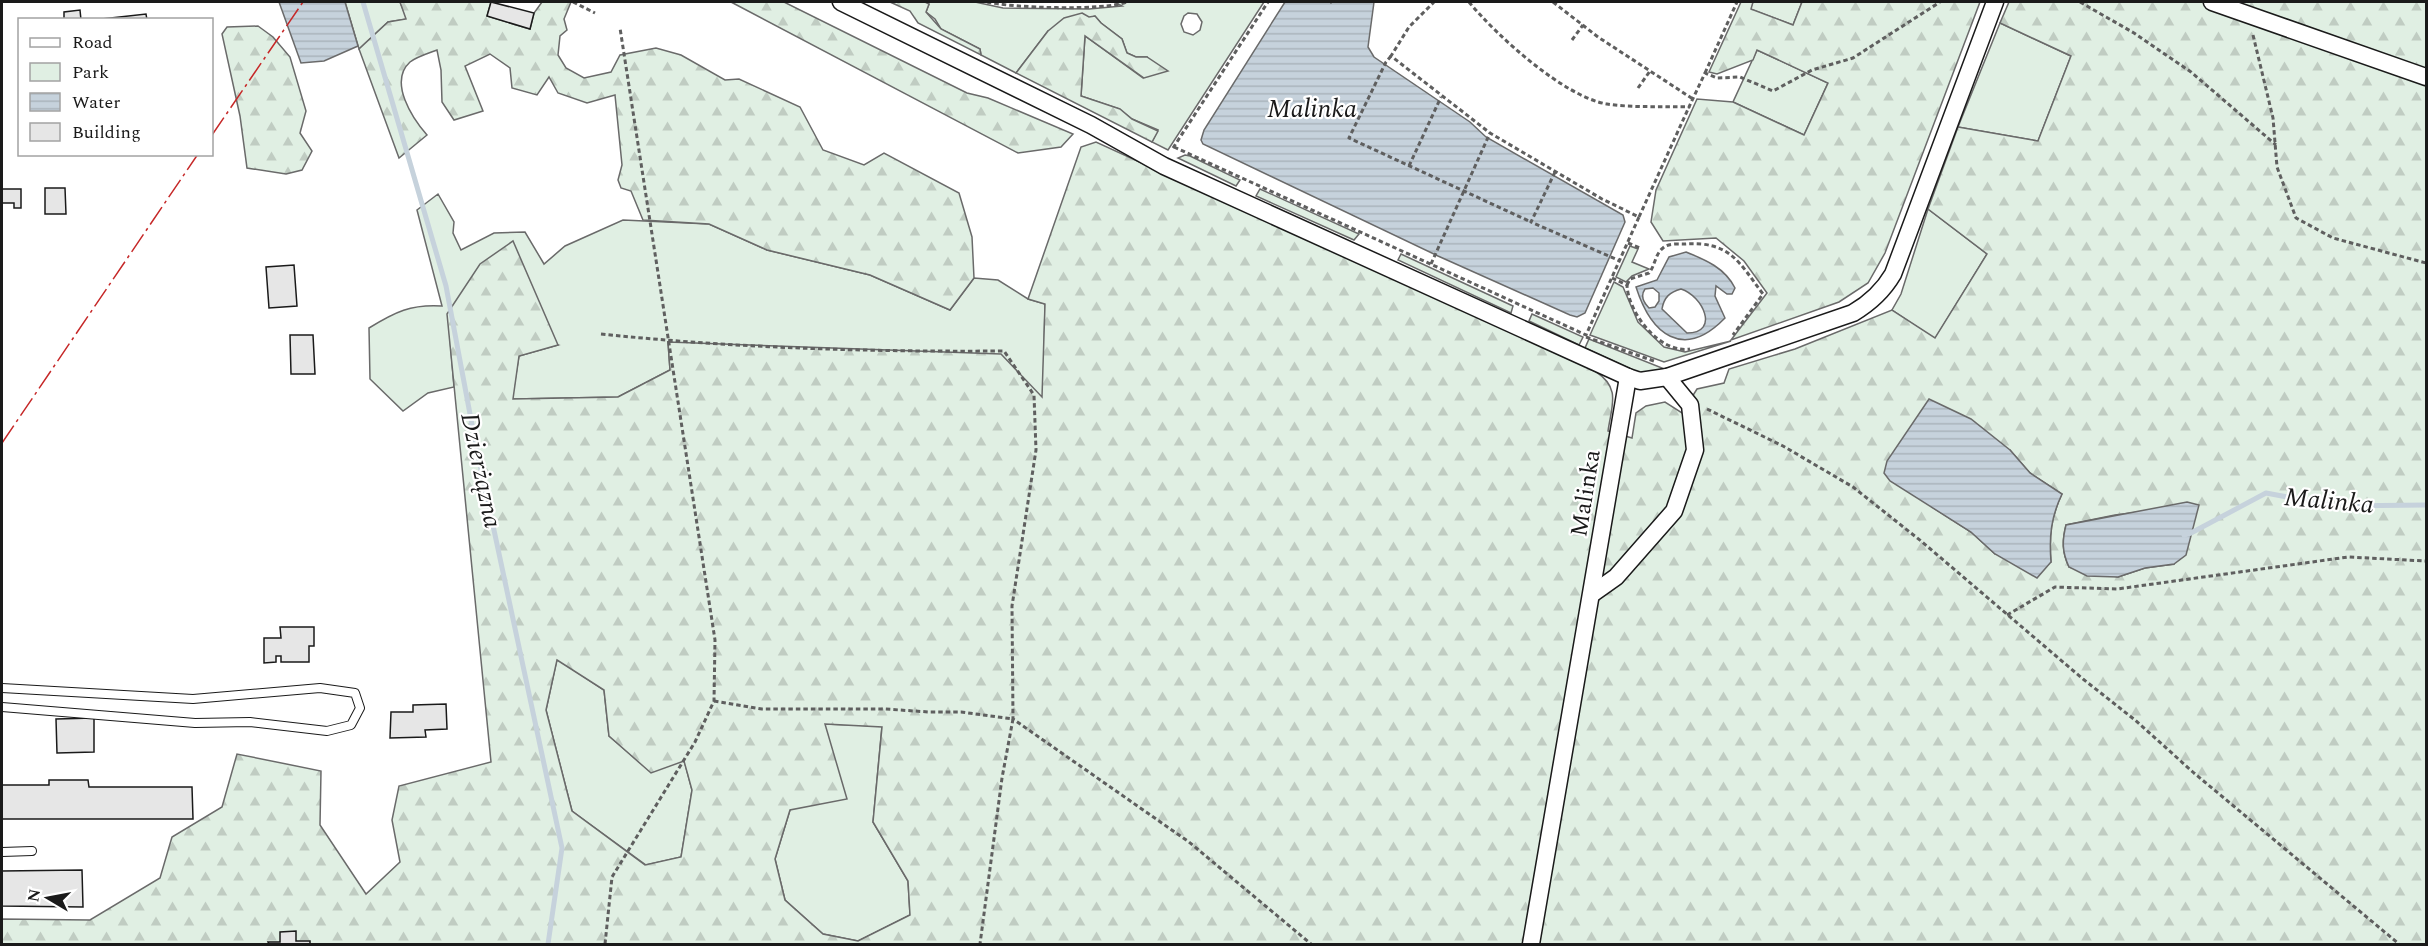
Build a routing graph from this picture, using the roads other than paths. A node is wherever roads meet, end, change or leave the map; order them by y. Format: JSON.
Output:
{"nodes":[{"id":1,"x":841,"y":2,"type":"edge"},
{"id":2,"x":1995,"y":2,"type":"edge"},
{"id":3,"x":2212,"y":2,"type":"edge"},
{"id":4,"x":2427,"y":77,"type":"edge"},
{"id":5,"x":1628,"y":377,"type":"junction"},
{"id":6,"x":1667,"y":377,"type":"junction"},
{"id":7,"x":1592,"y":594,"type":"junction"},
{"id":8,"x":2,"y":688,"type":"edge"},
{"id":9,"x":2,"y":707,"type":"edge"},
{"id":10,"x":32,"y":851,"type":"dead end"},
{"id":11,"x":2,"y":852,"type":"edge"},
{"id":12,"x":1531,"y":945,"type":"edge"}],
"edges":[{"from":1,"to":5,"type":"street"},
{"from":2,"to":6,"type":"street"},
{"from":3,"to":4,"type":"street"},
{"from":5,"to":6,"type":"street"},
{"from":5,"to":7,"type":"street","name":"Malinka"},
{"from":6,"to":7,"type":"street"},
{"from":7,"to":12,"type":"street","name":"Malinka"},
{"from":8,"to":9,"type":"lane"},
{"from":10,"to":11,"type":"lane"}]}
